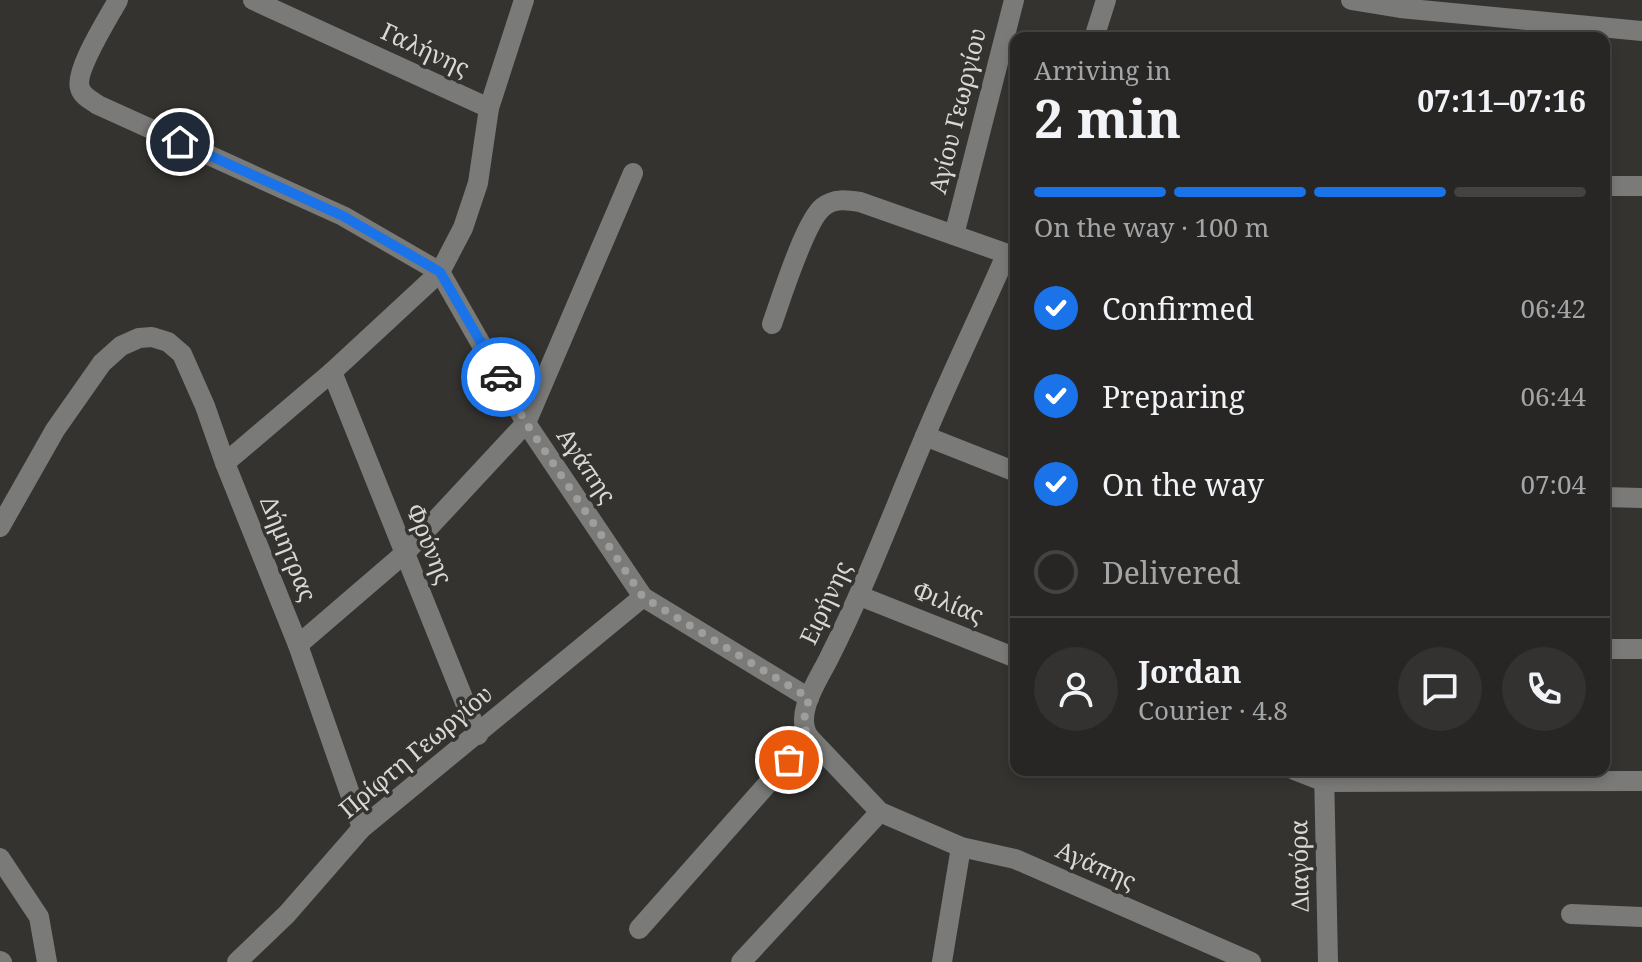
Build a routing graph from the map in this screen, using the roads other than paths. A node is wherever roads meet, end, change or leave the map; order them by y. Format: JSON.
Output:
{"nodes":[{"id":1,"x":118,"y":0,"type":"edge"},
{"id":2,"x":253,"y":0,"type":"edge"},
{"id":3,"x":524,"y":0,"type":"edge"},
{"id":4,"x":1014,"y":0,"type":"edge"},
{"id":5,"x":1106,"y":0,"type":"edge"},
{"id":6,"x":1351,"y":0,"type":"edge"},
{"id":7,"x":1642,"y":31,"type":"edge"},
{"id":8,"x":1096,"y":32,"type":"edge"},
{"id":9,"x":489,"y":108,"type":"junction"},
{"id":10,"x":633,"y":173,"type":"dead end"},
{"id":11,"x":1610,"y":186,"type":"edge"},
{"id":12,"x":1642,"y":186,"type":"edge"},
{"id":13,"x":954,"y":235,"type":"junction"},
{"id":14,"x":1010,"y":256,"type":"edge"},
{"id":15,"x":1010,"y":258,"type":"edge"},
{"id":16,"x":440,"y":272,"type":"junction"},
{"id":17,"x":772,"y":324,"type":"dead end"},
{"id":18,"x":332,"y":372,"type":"junction"},
{"id":19,"x":526,"y":423,"type":"junction"},
{"id":20,"x":925,"y":436,"type":"junction"},
{"id":21,"x":225,"y":463,"type":"junction"},
{"id":22,"x":1010,"y":470,"type":"edge"},
{"id":23,"x":1610,"y":497,"type":"edge"},
{"id":24,"x":1642,"y":498,"type":"edge"},
{"id":25,"x":0,"y":527,"type":"edge"},
{"id":26,"x":405,"y":553,"type":"junction"},
{"id":27,"x":860,"y":596,"type":"junction"},
{"id":28,"x":643,"y":597,"type":"junction"},
{"id":29,"x":298,"y":645,"type":"junction"},
{"id":30,"x":1610,"y":649,"type":"edge"},
{"id":31,"x":1642,"y":649,"type":"edge"},
{"id":32,"x":1010,"y":656,"type":"edge"},
{"id":33,"x":809,"y":698,"type":"junction"},
{"id":34,"x":478,"y":735,"type":"junction"},
{"id":35,"x":809,"y":737,"type":"junction"},
{"id":36,"x":1324,"y":776,"type":"edge"},
{"id":37,"x":1642,"y":781,"type":"edge"},
{"id":38,"x":880,"y":812,"type":"junction"},
{"id":39,"x":362,"y":828,"type":"junction"},
{"id":40,"x":961,"y":847,"type":"junction"},
{"id":41,"x":0,"y":858,"type":"edge"},
{"id":42,"x":1571,"y":914,"type":"dead end"},
{"id":43,"x":1642,"y":917,"type":"edge"},
{"id":44,"x":639,"y":929,"type":"dead end"},
{"id":45,"x":47,"y":962,"type":"edge"},
{"id":46,"x":237,"y":962,"type":"edge"},
{"id":47,"x":741,"y":962,"type":"edge"},
{"id":48,"x":942,"y":962,"type":"edge"},
{"id":49,"x":1251,"y":962,"type":"edge"},
{"id":50,"x":1328,"y":962,"type":"edge"}],
"edges":[{"from":1,"to":16,"type":"street"},
{"from":2,"to":9,"type":"street","name":"Γαλήνης"},
{"from":3,"to":9,"type":"street"},
{"from":4,"to":13,"type":"street","name":"Αγίου Γεωργίου"},
{"from":5,"to":8,"type":"street"},
{"from":6,"to":7,"type":"street"},
{"from":9,"to":16,"type":"street"},
{"from":10,"to":19,"type":"street"},
{"from":11,"to":12,"type":"street"},
{"from":13,"to":14,"type":"street"},
{"from":13,"to":17,"type":"street"},
{"from":15,"to":20,"type":"street","name":"Ειρήνης"},
{"from":16,"to":18,"type":"street"},
{"from":16,"to":19,"type":"street","name":"Αγάπης"},
{"from":18,"to":21,"type":"street"},
{"from":18,"to":26,"type":"street","name":"Φρύνης"},
{"from":19,"to":26,"type":"street"},
{"from":19,"to":28,"type":"street","name":"Αγάπης"},
{"from":20,"to":22,"type":"street"},
{"from":20,"to":27,"type":"street","name":"Ειρήνης"},
{"from":21,"to":25,"type":"street","name":"Δήμητρας"},
{"from":21,"to":29,"type":"street","name":"Δήμητρας"},
{"from":23,"to":24,"type":"street"},
{"from":26,"to":29,"type":"street"},
{"from":26,"to":34,"type":"street","name":"Φρύνης"},
{"from":27,"to":32,"type":"street","name":"Φιλίας"},
{"from":27,"to":33,"type":"street","name":"Ειρήνης"},
{"from":28,"to":33,"type":"street","name":"Αγάπης"},
{"from":28,"to":34,"type":"street","name":"Πρίφτη Γεωργίου"},
{"from":29,"to":39,"type":"street","name":"Δήμητρας"},
{"from":30,"to":31,"type":"street"},
{"from":33,"to":35,"type":"street","name":"Ειρήνης"},
{"from":34,"to":39,"type":"street","name":"Πρίφτη Γεωργίου"},
{"from":35,"to":38,"type":"street","name":"Αγάπης"},
{"from":35,"to":44,"type":"street"},
{"from":36,"to":37,"type":"street"},
{"from":36,"to":50,"type":"street","name":"Διαγόρα"},
{"from":38,"to":40,"type":"street","name":"Αγάπης"},
{"from":38,"to":47,"type":"street"},
{"from":39,"to":46,"type":"street","name":"Πρίφτη Γεωργίου"},
{"from":40,"to":48,"type":"street"},
{"from":40,"to":49,"type":"street","name":"Αγάπης"},
{"from":41,"to":45,"type":"street"},
{"from":42,"to":43,"type":"street"}]}
